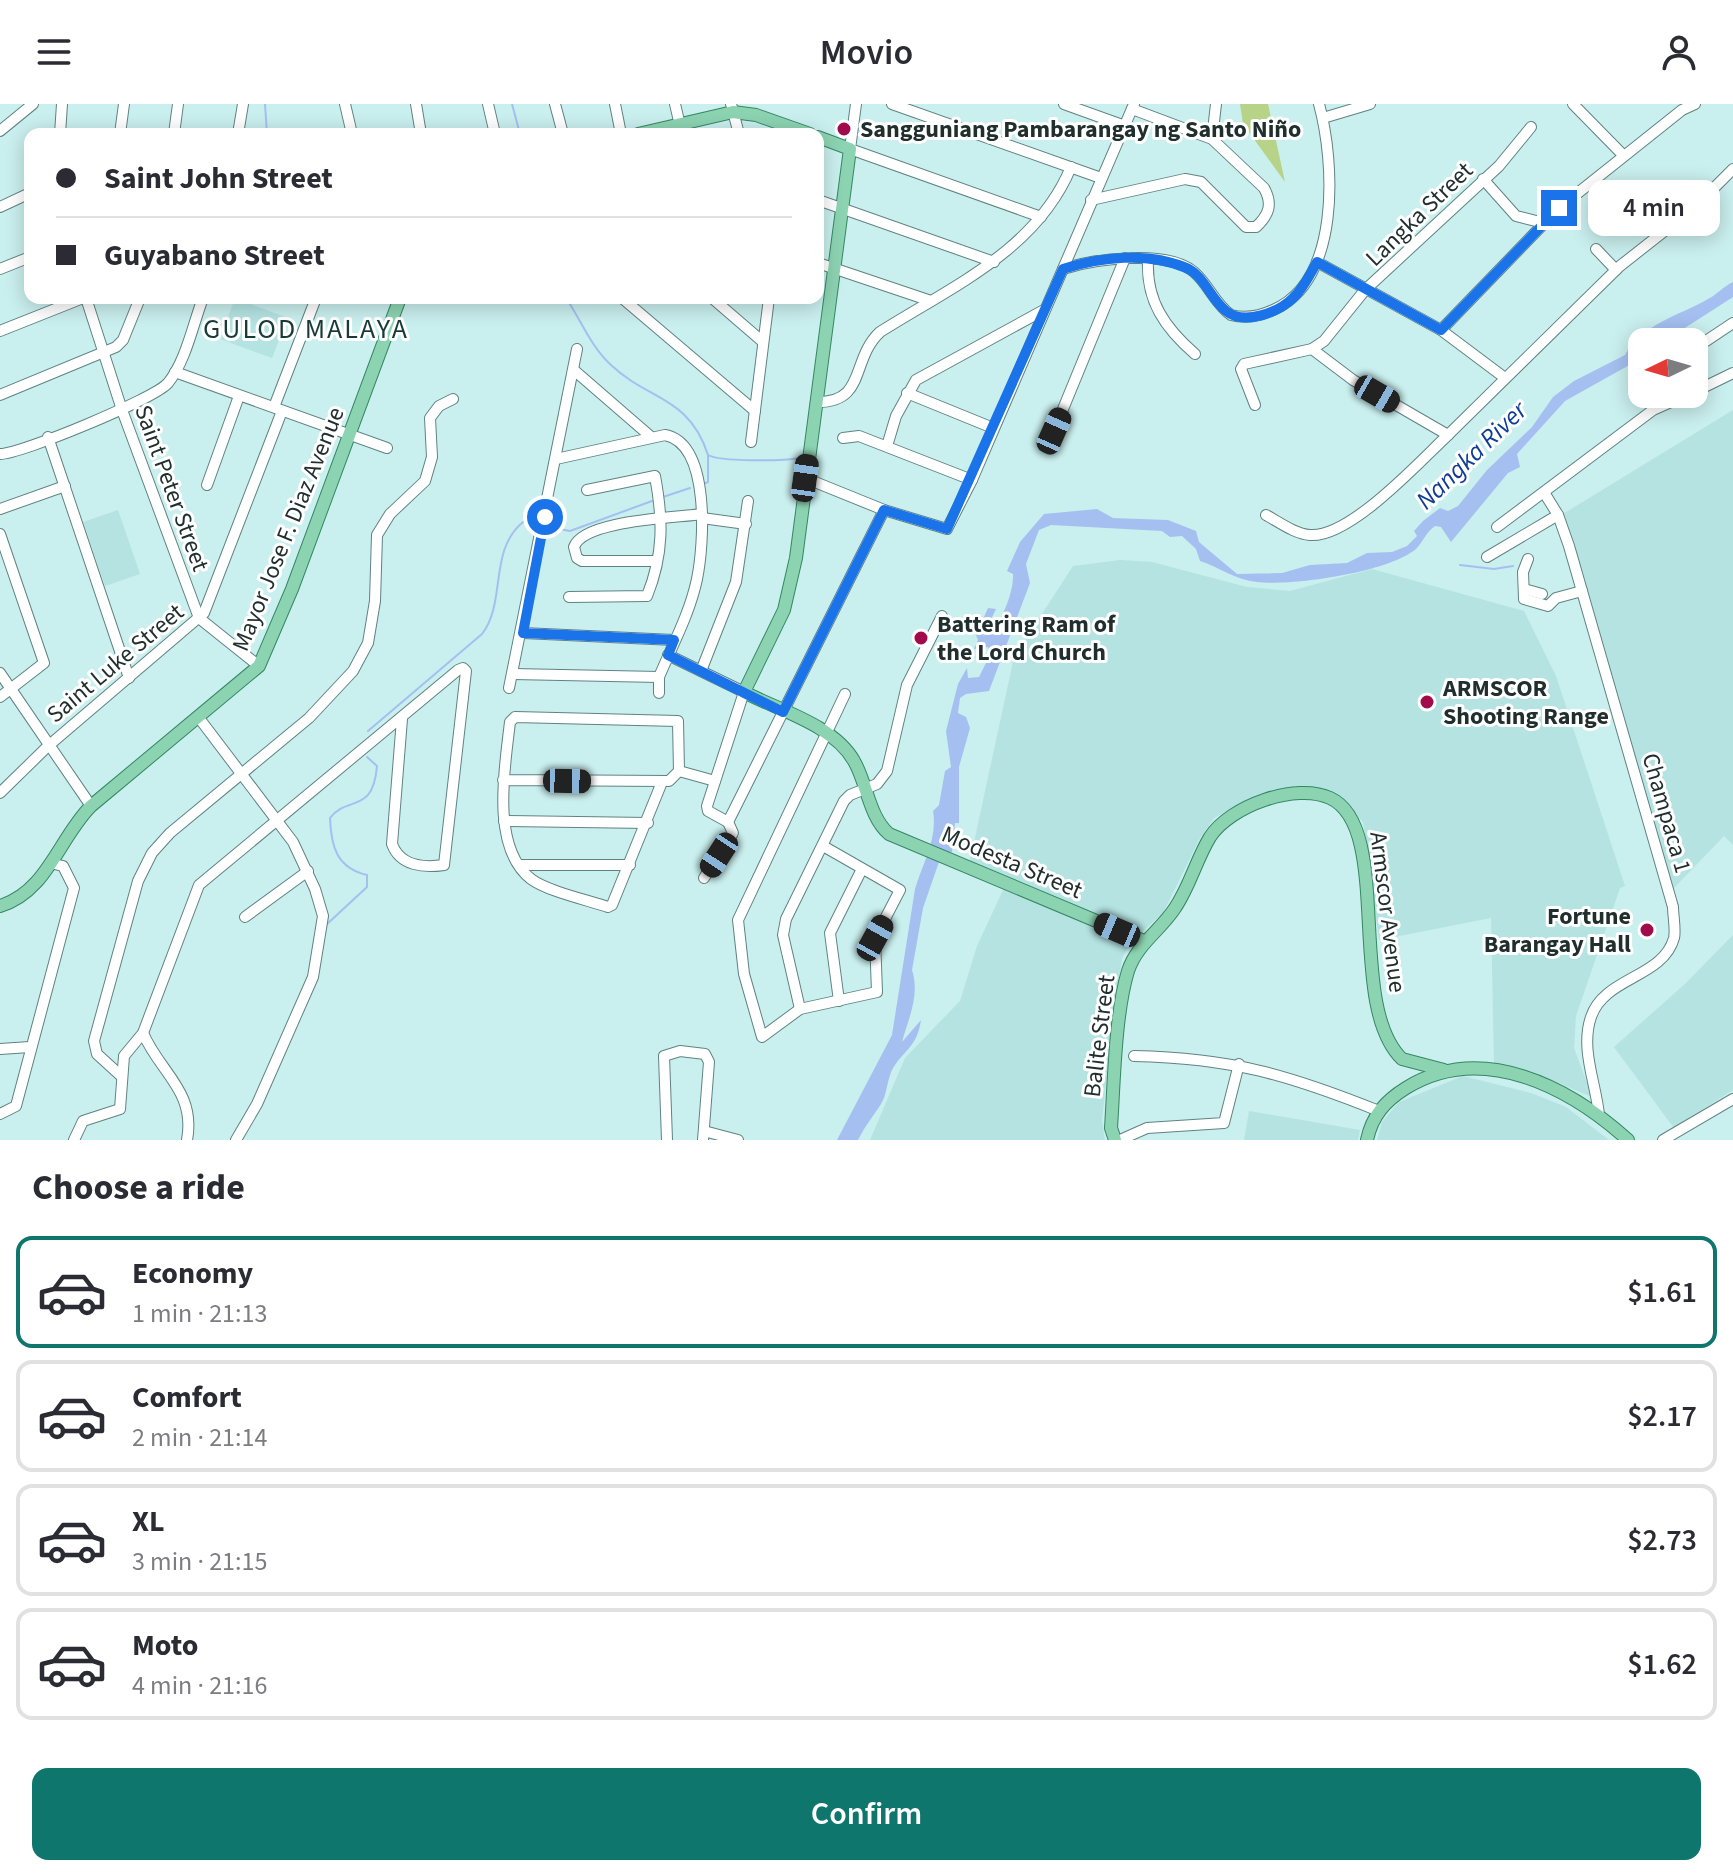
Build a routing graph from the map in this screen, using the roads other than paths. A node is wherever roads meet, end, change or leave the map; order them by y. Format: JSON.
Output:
{"nodes":[{"id":1,"x":33,"y":104,"type":"edge"},
{"id":2,"x":62,"y":104,"type":"edge"},
{"id":3,"x":124,"y":104,"type":"edge"},
{"id":4,"x":178,"y":104,"type":"edge"},
{"id":5,"x":243,"y":104,"type":"edge"},
{"id":6,"x":345,"y":104,"type":"edge"},
{"id":7,"x":416,"y":104,"type":"edge"},
{"id":8,"x":488,"y":104,"type":"edge"},
{"id":9,"x":555,"y":104,"type":"edge"},
{"id":10,"x":615,"y":104,"type":"edge"},
{"id":11,"x":675,"y":104,"type":"edge"},
{"id":12,"x":856,"y":104,"type":"edge"},
{"id":13,"x":892,"y":104,"type":"edge"},
{"id":14,"x":1064,"y":104,"type":"edge"},
{"id":15,"x":1216,"y":104,"type":"edge"},
{"id":16,"x":1319,"y":104,"type":"edge"},
{"id":17,"x":1370,"y":104,"type":"edge"},
{"id":18,"x":1573,"y":104,"type":"edge"},
{"id":19,"x":1695,"y":104,"type":"edge"},
{"id":20,"x":1133,"y":107,"type":"edge"},
{"id":21,"x":732,"y":108,"type":"edge"},
{"id":22,"x":1323,"y":118,"type":"junction"},
{"id":23,"x":1125,"y":126,"type":"junction"},
{"id":24,"x":1531,"y":127,"type":"dead end"},
{"id":25,"x":60,"y":128,"type":"edge"},
{"id":26,"x":121,"y":128,"type":"edge"},
{"id":27,"x":175,"y":128,"type":"edge"},
{"id":28,"x":239,"y":128,"type":"edge"},
{"id":29,"x":351,"y":128,"type":"edge"},
{"id":30,"x":420,"y":128,"type":"edge"},
{"id":31,"x":494,"y":128,"type":"edge"},
{"id":32,"x":561,"y":128,"type":"edge"},
{"id":33,"x":620,"y":128,"type":"edge"},
{"id":34,"x":681,"y":128,"type":"edge"},
{"id":35,"x":683,"y":128,"type":"edge"},
{"id":36,"x":737,"y":128,"type":"edge"},
{"id":37,"x":793,"y":128,"type":"edge"},
{"id":38,"x":0,"y":131,"type":"edge"},
{"id":39,"x":824,"y":139,"type":"edge"},
{"id":40,"x":1212,"y":139,"type":"junction"},
{"id":41,"x":850,"y":149,"type":"junction"},
{"id":42,"x":1624,"y":156,"type":"junction"},
{"id":43,"x":1071,"y":167,"type":"junction"},
{"id":44,"x":1733,"y":169,"type":"edge"},
{"id":45,"x":1101,"y":178,"type":"junction"},
{"id":46,"x":1483,"y":179,"type":"junction"},
{"id":47,"x":24,"y":196,"type":"edge"},
{"id":48,"x":1100,"y":198,"type":"junction"},
{"id":49,"x":824,"y":202,"type":"edge"},
{"id":50,"x":0,"y":207,"type":"edge"},
{"id":51,"x":842,"y":208,"type":"junction"},
{"id":52,"x":1041,"y":217,"type":"junction"},
{"id":53,"x":1544,"y":223,"type":"junction"},
{"id":54,"x":1596,"y":249,"type":"dead end"},
{"id":55,"x":1125,"y":258,"type":"junction"},
{"id":56,"x":24,"y":259,"type":"edge"},
{"id":57,"x":1148,"y":260,"type":"junction"},
{"id":58,"x":994,"y":262,"type":"junction"},
{"id":59,"x":1317,"y":262,"type":"junction"},
{"id":60,"x":824,"y":265,"type":"edge"},
{"id":61,"x":0,"y":269,"type":"edge"},
{"id":62,"x":834,"y":269,"type":"junction"},
{"id":63,"x":1063,"y":269,"type":"junction"},
{"id":64,"x":1616,"y":270,"type":"junction"},
{"id":65,"x":1365,"y":290,"type":"junction"},
{"id":66,"x":931,"y":301,"type":"junction"},
{"id":67,"x":70,"y":304,"type":"edge"},
{"id":68,"x":87,"y":304,"type":"edge"},
{"id":69,"x":138,"y":304,"type":"edge"},
{"id":70,"x":201,"y":304,"type":"edge"},
{"id":71,"x":314,"y":304,"type":"edge"},
{"id":72,"x":398,"y":304,"type":"edge"},
{"id":73,"x":629,"y":304,"type":"edge"},
{"id":74,"x":719,"y":304,"type":"edge"},
{"id":75,"x":768,"y":304,"type":"edge"},
{"id":76,"x":1045,"y":310,"type":"junction"},
{"id":77,"x":1733,"y":323,"type":"edge"},
{"id":78,"x":1441,"y":330,"type":"junction"},
{"id":79,"x":0,"y":331,"type":"edge"},
{"id":80,"x":1708,"y":340,"type":"edge"},
{"id":81,"x":763,"y":342,"type":"junction"},
{"id":82,"x":577,"y":349,"type":"dead end"},
{"id":83,"x":1312,"y":349,"type":"junction"},
{"id":84,"x":104,"y":353,"type":"junction"},
{"id":85,"x":1195,"y":354,"type":"dead end"},
{"id":86,"x":575,"y":371,"type":"junction"},
{"id":87,"x":175,"y":372,"type":"junction"},
{"id":88,"x":1733,"y":373,"type":"edge"},
{"id":89,"x":1505,"y":378,"type":"junction"},
{"id":90,"x":1708,"y":385,"type":"edge"},
{"id":91,"x":907,"y":393,"type":"junction"},
{"id":92,"x":0,"y":395,"type":"edge"},
{"id":93,"x":239,"y":396,"type":"junction"},
{"id":94,"x":453,"y":399,"type":"dead end"},
{"id":95,"x":816,"y":402,"type":"junction"},
{"id":96,"x":1255,"y":405,"type":"dead end"},
{"id":97,"x":1656,"y":408,"type":"edge"},
{"id":98,"x":278,"y":409,"type":"junction"},
{"id":99,"x":122,"y":410,"type":"junction"},
{"id":100,"x":755,"y":411,"type":"junction"},
{"id":101,"x":993,"y":428,"type":"junction"},
{"id":102,"x":1054,"y":431,"type":"dead end"},
{"id":103,"x":1448,"y":435,"type":"junction"},
{"id":104,"x":349,"y":436,"type":"junction"},
{"id":105,"x":650,"y":436,"type":"junction"},
{"id":106,"x":48,"y":437,"type":"junction"},
{"id":107,"x":843,"y":438,"type":"dead end"},
{"id":108,"x":751,"y":442,"type":"dead end"},
{"id":109,"x":887,"y":446,"type":"junction"},
{"id":110,"x":387,"y":448,"type":"dead end"},
{"id":111,"x":0,"y":454,"type":"edge"},
{"id":112,"x":556,"y":459,"type":"junction"},
{"id":113,"x":805,"y":478,"type":"junction"},
{"id":114,"x":972,"y":480,"type":"junction"},
{"id":115,"x":207,"y":485,"type":"dead end"},
{"id":116,"x":65,"y":486,"type":"junction"},
{"id":117,"x":587,"y":490,"type":"dead end"},
{"id":118,"x":1545,"y":494,"type":"junction"},
{"id":119,"x":748,"y":501,"type":"dead end"},
{"id":120,"x":0,"y":509,"type":"edge"},
{"id":121,"x":884,"y":510,"type":"junction"},
{"id":122,"x":1266,"y":515,"type":"dead end"},
{"id":123,"x":1558,"y":515,"type":"junction"},
{"id":124,"x":702,"y":516,"type":"junction"},
{"id":125,"x":663,"y":520,"type":"junction"},
{"id":126,"x":746,"y":524,"type":"junction"},
{"id":127,"x":1497,"y":527,"type":"dead end"},
{"id":128,"x":0,"y":534,"type":"edge"},
{"id":129,"x":1487,"y":557,"type":"dead end"},
{"id":130,"x":1528,"y":559,"type":"dead end"},
{"id":131,"x":657,"y":561,"type":"junction"},
{"id":132,"x":1524,"y":589,"type":"junction"},
{"id":133,"x":1582,"y":591,"type":"junction"},
{"id":134,"x":1542,"y":594,"type":"dead end"},
{"id":135,"x":569,"y":597,"type":"dead end"},
{"id":136,"x":942,"y":616,"type":"dead end"},
{"id":137,"x":199,"y":618,"type":"junction"},
{"id":138,"x":523,"y":633,"type":"junction"},
{"id":139,"x":674,"y":640,"type":"junction"},
{"id":140,"x":668,"y":655,"type":"junction"},
{"id":141,"x":259,"y":666,"type":"junction"},
{"id":142,"x":701,"y":671,"type":"junction"},
{"id":143,"x":0,"y":673,"type":"edge"},
{"id":144,"x":513,"y":674,"type":"junction"},
{"id":145,"x":659,"y":677,"type":"junction"},
{"id":146,"x":129,"y":678,"type":"junction"},
{"id":147,"x":509,"y":688,"type":"dead end"},
{"id":148,"x":11,"y":690,"type":"junction"},
{"id":149,"x":744,"y":692,"type":"junction"},
{"id":150,"x":659,"y":693,"type":"dead end"},
{"id":151,"x":845,"y":694,"type":"dead end"},
{"id":152,"x":0,"y":697,"type":"edge"},
{"id":153,"x":783,"y":712,"type":"junction"},
{"id":154,"x":199,"y":718,"type":"junction"},
{"id":155,"x":402,"y":719,"type":"junction"},
{"id":156,"x":828,"y":734,"type":"junction"},
{"id":157,"x":47,"y":747,"type":"junction"},
{"id":158,"x":679,"y":771,"type":"junction"},
{"id":159,"x":241,"y":776,"type":"junction"},
{"id":160,"x":503,"y":780,"type":"junction"},
{"id":161,"x":715,"y":781,"type":"junction"},
{"id":162,"x":662,"y":782,"type":"junction"},
{"id":163,"x":866,"y":787,"type":"junction"},
{"id":164,"x":0,"y":793,"type":"edge"},
{"id":165,"x":91,"y":806,"type":"junction"},
{"id":166,"x":504,"y":821,"type":"junction"},
{"id":167,"x":277,"y":822,"type":"junction"},
{"id":168,"x":728,"y":822,"type":"junction"},
{"id":169,"x":648,"y":823,"type":"junction"},
{"id":170,"x":823,"y":846,"type":"junction"},
{"id":171,"x":50,"y":863,"type":"junction"},
{"id":172,"x":521,"y":865,"type":"junction"},
{"id":173,"x":630,"y":865,"type":"junction"},
{"id":174,"x":862,"y":869,"type":"junction"},
{"id":175,"x":308,"y":871,"type":"junction"},
{"id":176,"x":704,"y":878,"type":"dead end"},
{"id":177,"x":0,"y":906,"type":"edge"},
{"id":178,"x":245,"y":917,"type":"dead end"},
{"id":179,"x":1144,"y":941,"type":"junction"},
{"id":180,"x":839,"y":1001,"type":"junction"},
{"id":181,"x":800,"y":1009,"type":"junction"},
{"id":182,"x":143,"y":1033,"type":"junction"},
{"id":183,"x":30,"y":1047,"type":"junction"},
{"id":184,"x":0,"y":1049,"type":"edge"},
{"id":185,"x":1134,"y":1056,"type":"dead end"},
{"id":186,"x":1239,"y":1064,"type":"junction"},
{"id":187,"x":1444,"y":1070,"type":"junction"},
{"id":188,"x":120,"y":1075,"type":"junction"},
{"id":189,"x":1733,"y":1099,"type":"edge"},
{"id":190,"x":1379,"y":1111,"type":"junction"},
{"id":191,"x":6,"y":1112,"type":"edge"},
{"id":192,"x":1599,"y":1115,"type":"junction"},
{"id":193,"x":703,"y":1135,"type":"edge"},
{"id":194,"x":74,"y":1140,"type":"edge"},
{"id":195,"x":187,"y":1140,"type":"edge"},
{"id":196,"x":236,"y":1140,"type":"edge"},
{"id":197,"x":667,"y":1140,"type":"edge"},
{"id":198,"x":738,"y":1140,"type":"edge"},
{"id":199,"x":1118,"y":1140,"type":"edge"},
{"id":200,"x":1367,"y":1140,"type":"edge"},
{"id":201,"x":1628,"y":1140,"type":"edge"},
{"id":202,"x":1663,"y":1140,"type":"edge"}],
"edges":[{"from":1,"to":38,"type":"street"},
{"from":2,"to":25,"type":"street"},
{"from":3,"to":26,"type":"street"},
{"from":4,"to":27,"type":"street"},
{"from":5,"to":28,"type":"street"},
{"from":6,"to":29,"type":"street"},
{"from":7,"to":30,"type":"street"},
{"from":8,"to":31,"type":"street"},
{"from":9,"to":32,"type":"street"},
{"from":10,"to":33,"type":"street"},
{"from":11,"to":34,"type":"street"},
{"from":12,"to":41,"type":"street"},
{"from":13,"to":43,"type":"street"},
{"from":14,"to":23,"type":"street"},
{"from":15,"to":40,"type":"street"},
{"from":16,"to":22,"type":"street"},
{"from":17,"to":22,"type":"street"},
{"from":18,"to":42,"type":"street"},
{"from":19,"to":42,"type":"street"},
{"from":20,"to":23,"type":"street"},
{"from":20,"to":40,"type":"street"},
{"from":21,"to":35,"type":"main road"},
{"from":21,"to":36,"type":"street"},
{"from":21,"to":37,"type":"main road"},
{"from":22,"to":59,"type":"street"},
{"from":23,"to":45,"type":"street"},
{"from":24,"to":46,"type":"street","name":"Langka Street"},
{"from":39,"to":41,"type":"main road"},
{"from":40,"to":48,"type":"street"},
{"from":41,"to":51,"type":"main road"},
{"from":41,"to":52,"type":"street"},
{"from":42,"to":53,"type":"street"},
{"from":43,"to":45,"type":"street"},
{"from":43,"to":52,"type":"street"},
{"from":44,"to":64,"type":"street"},
{"from":45,"to":48,"type":"street"},
{"from":46,"to":53,"type":"street"},
{"from":46,"to":65,"type":"street","name":"Langka Street"},
{"from":47,"to":50,"type":"street"},
{"from":48,"to":63,"type":"street"},
{"from":49,"to":51,"type":"street"},
{"from":51,"to":58,"type":"street"},
{"from":51,"to":62,"type":"main road"},
{"from":52,"to":58,"type":"street"},
{"from":53,"to":78,"type":"street"},
{"from":54,"to":64,"type":"street"},
{"from":55,"to":57,"type":"street"},
{"from":55,"to":63,"type":"street"},
{"from":55,"to":102,"type":"street"},
{"from":56,"to":61,"type":"street"},
{"from":57,"to":59,"type":"street"},
{"from":57,"to":85,"type":"street"},
{"from":58,"to":66,"type":"street"},
{"from":59,"to":65,"type":"street"},
{"from":60,"to":62,"type":"street"},
{"from":62,"to":66,"type":"street"},
{"from":62,"to":95,"type":"main road"},
{"from":63,"to":76,"type":"street"},
{"from":64,"to":89,"type":"street"},
{"from":65,"to":78,"type":"street"},
{"from":65,"to":83,"type":"street","name":"Langka Street"},
{"from":66,"to":95,"type":"street"},
{"from":67,"to":79,"type":"street"},
{"from":68,"to":84,"type":"street","name":"Saint Peter Street"},
{"from":69,"to":84,"type":"street"},
{"from":70,"to":87,"type":"street"},
{"from":71,"to":98,"type":"street","name":"Saint Luke Street"},
{"from":72,"to":104,"type":"main road","name":"Mayor Jose F. Diaz Avenue"},
{"from":73,"to":100,"type":"street"},
{"from":74,"to":81,"type":"street"},
{"from":75,"to":81,"type":"street"},
{"from":76,"to":91,"type":"street"},
{"from":76,"to":101,"type":"street"},
{"from":77,"to":80,"type":"street"},
{"from":78,"to":89,"type":"street"},
{"from":81,"to":100,"type":"street"},
{"from":82,"to":86,"type":"street"},
{"from":83,"to":96,"type":"street"},
{"from":83,"to":103,"type":"street"},
{"from":84,"to":92,"type":"street"},
{"from":84,"to":99,"type":"street","name":"Saint Peter Street"},
{"from":86,"to":105,"type":"street"},
{"from":86,"to":112,"type":"street"},
{"from":87,"to":93,"type":"street"},
{"from":87,"to":99,"type":"street"},
{"from":88,"to":90,"type":"street"},
{"from":89,"to":103,"type":"street"},
{"from":91,"to":101,"type":"street"},
{"from":91,"to":109,"type":"street"},
{"from":93,"to":98,"type":"street"},
{"from":93,"to":115,"type":"street"},
{"from":94,"to":159,"type":"street"},
{"from":95,"to":113,"type":"main road"},
{"from":97,"to":118,"type":"street"},
{"from":98,"to":104,"type":"street"},
{"from":98,"to":137,"type":"street","name":"Saint Luke Street"},
{"from":99,"to":106,"type":"street"},
{"from":99,"to":137,"type":"street","name":"Saint Peter Street"},
{"from":100,"to":108,"type":"street"},
{"from":101,"to":114,"type":"street"},
{"from":103,"to":122,"type":"street"},
{"from":104,"to":110,"type":"street"},
{"from":104,"to":141,"type":"main road","name":"Mayor Jose F. Diaz Avenue"},
{"from":105,"to":112,"type":"street"},
{"from":105,"to":124,"type":"street"},
{"from":106,"to":111,"type":"street"},
{"from":106,"to":116,"type":"street"},
{"from":107,"to":109,"type":"street"},
{"from":109,"to":114,"type":"street"},
{"from":112,"to":138,"type":"street"},
{"from":113,"to":121,"type":"street"},
{"from":113,"to":149,"type":"main road"},
{"from":114,"to":121,"type":"street"},
{"from":116,"to":120,"type":"street"},
{"from":116,"to":146,"type":"street"},
{"from":117,"to":125,"type":"street"},
{"from":118,"to":123,"type":"street","name":"Champaca 1"},
{"from":118,"to":127,"type":"street"},
{"from":119,"to":126,"type":"street"},
{"from":121,"to":153,"type":"street"},
{"from":123,"to":129,"type":"street"},
{"from":123,"to":133,"type":"street","name":"Champaca 1"},
{"from":124,"to":125,"type":"street"},
{"from":124,"to":126,"type":"street"},
{"from":124,"to":139,"type":"street"},
{"from":125,"to":131,"type":"street"},
{"from":125,"to":131,"type":"street"},
{"from":126,"to":142,"type":"street"},
{"from":128,"to":148,"type":"street"},
{"from":130,"to":132,"type":"street"},
{"from":131,"to":135,"type":"street"},
{"from":132,"to":133,"type":"street"},
{"from":132,"to":134,"type":"street"},
{"from":133,"to":192,"type":"street","name":"Champaca 1"},
{"from":136,"to":163,"type":"street"},
{"from":137,"to":141,"type":"street"},
{"from":137,"to":146,"type":"street","name":"Saint Luke Street"},
{"from":138,"to":139,"type":"street"},
{"from":138,"to":144,"type":"street"},
{"from":139,"to":140,"type":"street"},
{"from":140,"to":142,"type":"street"},
{"from":140,"to":145,"type":"street"},
{"from":141,"to":154,"type":"main road","name":"Mayor Jose F. Diaz Avenue"},
{"from":142,"to":149,"type":"street"},
{"from":143,"to":148,"type":"street"},
{"from":144,"to":145,"type":"street"},
{"from":144,"to":147,"type":"street"},
{"from":145,"to":150,"type":"street"},
{"from":146,"to":157,"type":"street","name":"Saint Luke Street"},
{"from":148,"to":152,"type":"street"},
{"from":148,"to":157,"type":"street"},
{"from":149,"to":153,"type":"main road"},
{"from":149,"to":161,"type":"street"},
{"from":151,"to":156,"type":"street"},
{"from":153,"to":156,"type":"main road"},
{"from":153,"to":168,"type":"street"},
{"from":154,"to":159,"type":"street"},
{"from":154,"to":165,"type":"main road","name":"Mayor Jose F. Diaz Avenue"},
{"from":155,"to":155,"type":"street"},
{"from":155,"to":167,"type":"street"},
{"from":156,"to":163,"type":"main road"},
{"from":156,"to":181,"type":"street"},
{"from":157,"to":164,"type":"street","name":"Saint Luke Street"},
{"from":157,"to":165,"type":"street"},
{"from":158,"to":160,"type":"street"},
{"from":158,"to":161,"type":"street"},
{"from":158,"to":162,"type":"street"},
{"from":159,"to":167,"type":"street"},
{"from":159,"to":188,"type":"street"},
{"from":160,"to":162,"type":"street"},
{"from":160,"to":166,"type":"street"},
{"from":161,"to":168,"type":"street"},
{"from":162,"to":169,"type":"street"},
{"from":163,"to":170,"type":"street"},
{"from":163,"to":179,"type":"main road","name":"Modesta Street"},
{"from":165,"to":171,"type":"main road","name":"Mayor Jose F. Diaz Avenue"},
{"from":166,"to":169,"type":"street"},
{"from":166,"to":172,"type":"street"},
{"from":167,"to":175,"type":"street"},
{"from":167,"to":182,"type":"street"},
{"from":168,"to":176,"type":"street"},
{"from":169,"to":173,"type":"street"},
{"from":170,"to":174,"type":"street"},
{"from":170,"to":181,"type":"street"},
{"from":171,"to":177,"type":"main road","name":"Mayor Jose F. Diaz Avenue"},
{"from":171,"to":183,"type":"street"},
{"from":172,"to":173,"type":"street"},
{"from":172,"to":173,"type":"street"},
{"from":174,"to":180,"type":"street"},
{"from":174,"to":180,"type":"street"},
{"from":175,"to":178,"type":"street"},
{"from":175,"to":196,"type":"street"},
{"from":179,"to":187,"type":"main road","name":"Armscor Avenue"},
{"from":179,"to":199,"type":"main road","name":"Balite Street"},
{"from":180,"to":181,"type":"street"},
{"from":182,"to":188,"type":"street"},
{"from":182,"to":195,"type":"street"},
{"from":183,"to":184,"type":"street"},
{"from":183,"to":191,"type":"street"},
{"from":185,"to":186,"type":"street"},
{"from":186,"to":190,"type":"street"},
{"from":186,"to":199,"type":"street"},
{"from":187,"to":190,"type":"main road"},
{"from":187,"to":192,"type":"main road"},
{"from":188,"to":194,"type":"street"},
{"from":189,"to":202,"type":"street"},
{"from":190,"to":200,"type":"main road"},
{"from":192,"to":201,"type":"main road"},
{"from":193,"to":197,"type":"street"},
{"from":193,"to":198,"type":"street"}]}
